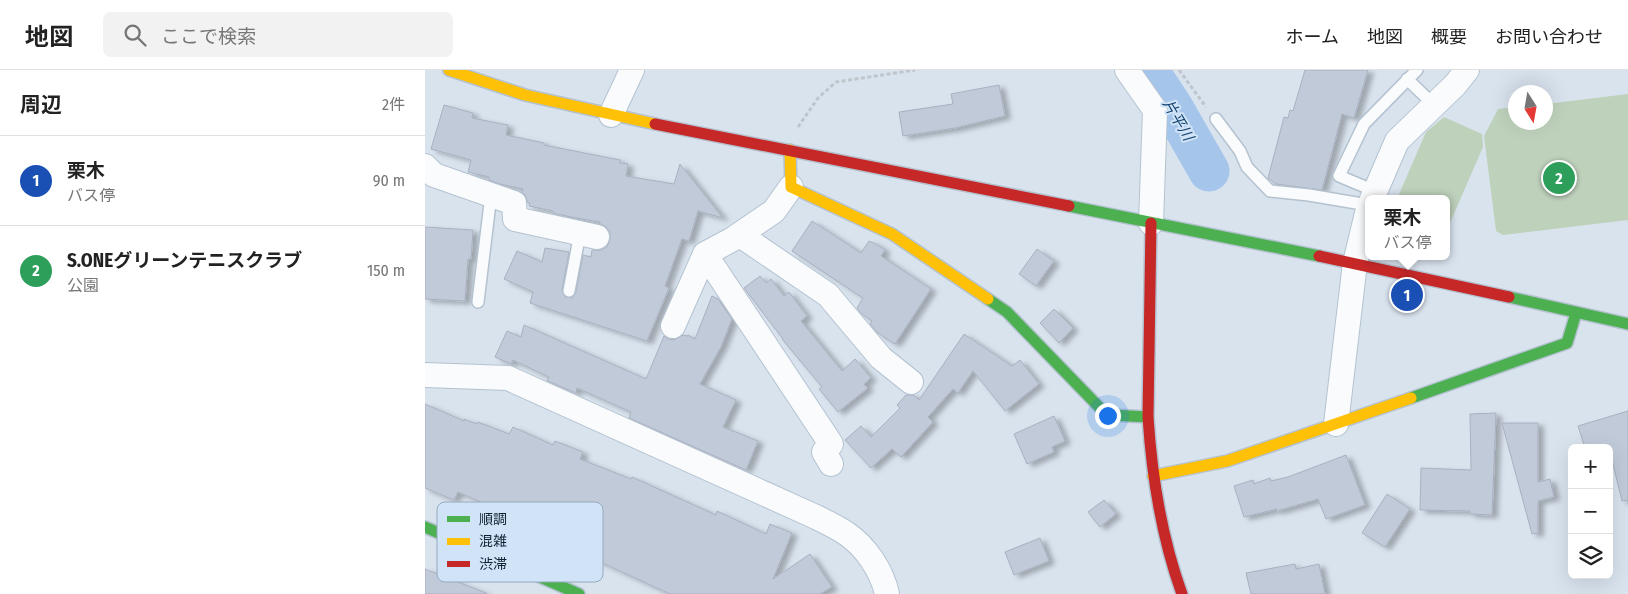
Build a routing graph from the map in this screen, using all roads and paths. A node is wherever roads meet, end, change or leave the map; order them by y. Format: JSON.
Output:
{"nodes":[{"id":1,"x":449,"y":70,"type":"edge"},
{"id":2,"x":633,"y":70,"type":"edge"},
{"id":3,"x":915,"y":70,"type":"edge"},
{"id":4,"x":1127,"y":70,"type":"edge"},
{"id":5,"x":1179,"y":70,"type":"edge"},
{"id":6,"x":1417,"y":70,"type":"edge"},
{"id":7,"x":1467,"y":70,"type":"edge"},
{"id":8,"x":1407,"y":79,"type":"junction"},
{"id":9,"x":1435,"y":105,"type":"junction"},
{"id":10,"x":611,"y":115,"type":"junction"},
{"id":11,"x":1216,"y":119,"type":"joint"},
{"id":12,"x":790,"y":150,"type":"junction"},
{"id":13,"x":428,"y":178,"type":"edge"},
{"id":14,"x":791,"y":188,"type":"junction"},
{"id":15,"x":491,"y":195,"type":"junction"},
{"id":16,"x":1374,"y":195,"type":"edge"},
{"id":17,"x":1365,"y":196,"type":"edge"},
{"id":18,"x":1365,"y":200,"type":"edge"},
{"id":19,"x":1151,"y":223,"type":"junction"},
{"id":20,"x":1365,"y":224,"type":"edge"},
{"id":21,"x":588,"y":235,"type":"joint"},
{"id":22,"x":740,"y":235,"type":"junction"},
{"id":23,"x":705,"y":254,"type":"junction"},
{"id":24,"x":1355,"y":263,"type":"junction"},
{"id":25,"x":569,"y":291,"type":"dead end"},
{"id":26,"x":477,"y":302,"type":"dead end"},
{"id":27,"x":1576,"y":313,"type":"junction"},
{"id":28,"x":1628,"y":324,"type":"edge"},
{"id":29,"x":673,"y":326,"type":"dead end"},
{"id":30,"x":425,"y":375,"type":"edge"},
{"id":31,"x":911,"y":382,"type":"dead end"},
{"id":32,"x":1148,"y":417,"type":"junction"},
{"id":33,"x":1336,"y":424,"type":"junction"},
{"id":34,"x":831,"y":464,"type":"dead end"},
{"id":35,"x":1153,"y":476,"type":"junction"},
{"id":36,"x":425,"y":527,"type":"edge"},
{"id":37,"x":437,"y":532,"type":"edge"},
{"id":38,"x":551,"y":582,"type":"edge"},
{"id":39,"x":576,"y":593,"type":"edge"},
{"id":40,"x":887,"y":594,"type":"edge"},
{"id":41,"x":1182,"y":594,"type":"edge"}],
"edges":[{"from":1,"to":10,"type":"main road"},
{"from":2,"to":10,"type":"street"},
{"from":3,"to":12,"type":"path"},
{"from":4,"to":19,"type":"street"},
{"from":5,"to":11,"type":"path"},
{"from":6,"to":8,"type":"lane"},
{"from":7,"to":9,"type":"street"},
{"from":8,"to":9,"type":"lane"},
{"from":8,"to":17,"type":"lane"},
{"from":9,"to":16,"type":"street"},
{"from":10,"to":12,"type":"main road"},
{"from":11,"to":18,"type":"lane"},
{"from":12,"to":14,"type":"main road"},
{"from":12,"to":19,"type":"main road"},
{"from":13,"to":15,"type":"street"},
{"from":14,"to":22,"type":"street"},
{"from":14,"to":32,"type":"main road"},
{"from":15,"to":21,"type":"street"},
{"from":15,"to":26,"type":"lane"},
{"from":19,"to":24,"type":"main road"},
{"from":19,"to":32,"type":"main road"},
{"from":20,"to":24,"type":"street"},
{"from":21,"to":25,"type":"lane"},
{"from":22,"to":23,"type":"street"},
{"from":22,"to":31,"type":"street"},
{"from":23,"to":29,"type":"street"},
{"from":23,"to":34,"type":"street"},
{"from":24,"to":27,"type":"main road"},
{"from":24,"to":33,"type":"street"},
{"from":27,"to":28,"type":"main road"},
{"from":27,"to":33,"type":"main road"},
{"from":30,"to":40,"type":"street"},
{"from":32,"to":35,"type":"main road"},
{"from":33,"to":35,"type":"main road"},
{"from":35,"to":41,"type":"main road"},
{"from":36,"to":37,"type":"main road"},
{"from":38,"to":39,"type":"main road"}]}
